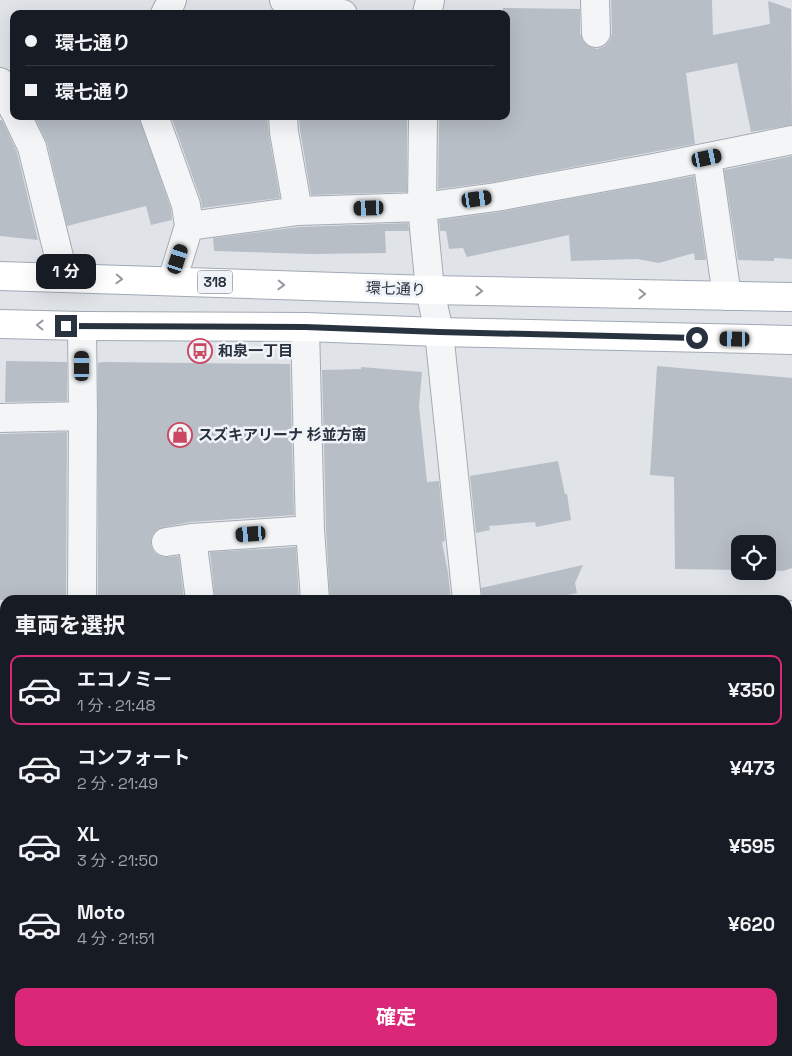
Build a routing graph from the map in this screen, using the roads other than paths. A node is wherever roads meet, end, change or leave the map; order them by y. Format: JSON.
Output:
{"nodes":[{"id":1,"x":595,"y":0,"type":"edge"},
{"id":2,"x":291,"y":7,"type":"edge"},
{"id":3,"x":313,"y":10,"type":"edge"},
{"id":4,"x":596,"y":33,"type":"dead end"},
{"id":5,"x":0,"y":82,"type":"edge"},
{"id":6,"x":10,"y":102,"type":"edge"},
{"id":7,"x":19,"y":120,"type":"edge"},
{"id":8,"x":155,"y":120,"type":"edge"},
{"id":9,"x":283,"y":120,"type":"edge"},
{"id":10,"x":423,"y":120,"type":"edge"},
{"id":11,"x":792,"y":140,"type":"edge"},
{"id":12,"x":707,"y":158,"type":"junction"},
{"id":13,"x":422,"y":207,"type":"junction"},
{"id":14,"x":298,"y":211,"type":"junction"},
{"id":15,"x":189,"y":226,"type":"junction"},
{"id":16,"x":0,"y":276,"type":"edge"},
{"id":17,"x":64,"y":278,"type":"junction"},
{"id":18,"x":172,"y":281,"type":"junction"},
{"id":19,"x":430,"y":290,"type":"junction"},
{"id":20,"x":727,"y":296,"type":"junction"},
{"id":21,"x":792,"y":297,"type":"edge"},
{"id":22,"x":0,"y":324,"type":"edge"},
{"id":23,"x":82,"y":326,"type":"junction"},
{"id":24,"x":305,"y":327,"type":"junction"},
{"id":25,"x":439,"y":332,"type":"junction"},
{"id":26,"x":792,"y":340,"type":"edge"},
{"id":27,"x":84,"y":416,"type":"junction"},
{"id":28,"x":0,"y":418,"type":"edge"},
{"id":29,"x":310,"y":530,"type":"junction"},
{"id":30,"x":192,"y":538,"type":"junction"},
{"id":31,"x":166,"y":542,"type":"dead end"},
{"id":32,"x":82,"y":595,"type":"edge"},
{"id":33,"x":199,"y":595,"type":"edge"},
{"id":34,"x":315,"y":595,"type":"edge"},
{"id":35,"x":466,"y":595,"type":"edge"}],
"edges":[{"from":1,"to":4,"type":"street"},
{"from":2,"to":3,"type":"street"},
{"from":5,"to":6,"type":"street"},
{"from":7,"to":17,"type":"street"},
{"from":8,"to":15,"type":"street"},
{"from":9,"to":14,"type":"street"},
{"from":10,"to":13,"type":"street"},
{"from":11,"to":12,"type":"street"},
{"from":12,"to":13,"type":"street"},
{"from":12,"to":20,"type":"street"},
{"from":13,"to":14,"type":"street"},
{"from":13,"to":19,"type":"street"},
{"from":14,"to":15,"type":"street"},
{"from":15,"to":18,"type":"street"},
{"from":16,"to":17,"type":"main road","name":"環七通り","number":"318"},
{"from":17,"to":18,"type":"main road","name":"環七通り","number":"318","one_way":true},
{"from":18,"to":19,"type":"main road","name":"環七通り","number":"318","one_way":true},
{"from":19,"to":20,"type":"main road","name":"環七通り","number":"318","one_way":true},
{"from":19,"to":25,"type":"street"},
{"from":20,"to":21,"type":"main road","name":"環七通り","number":"318"},
{"from":23,"to":22,"type":"main road","one_way":true},
{"from":23,"to":24,"type":"main road"},
{"from":23,"to":27,"type":"street"},
{"from":24,"to":25,"type":"main road"},
{"from":24,"to":29,"type":"street"},
{"from":25,"to":26,"type":"main road"},
{"from":25,"to":35,"type":"street"},
{"from":27,"to":28,"type":"street"},
{"from":27,"to":32,"type":"street"},
{"from":29,"to":30,"type":"street"},
{"from":29,"to":34,"type":"street"},
{"from":30,"to":31,"type":"street"},
{"from":30,"to":33,"type":"street"}]}
